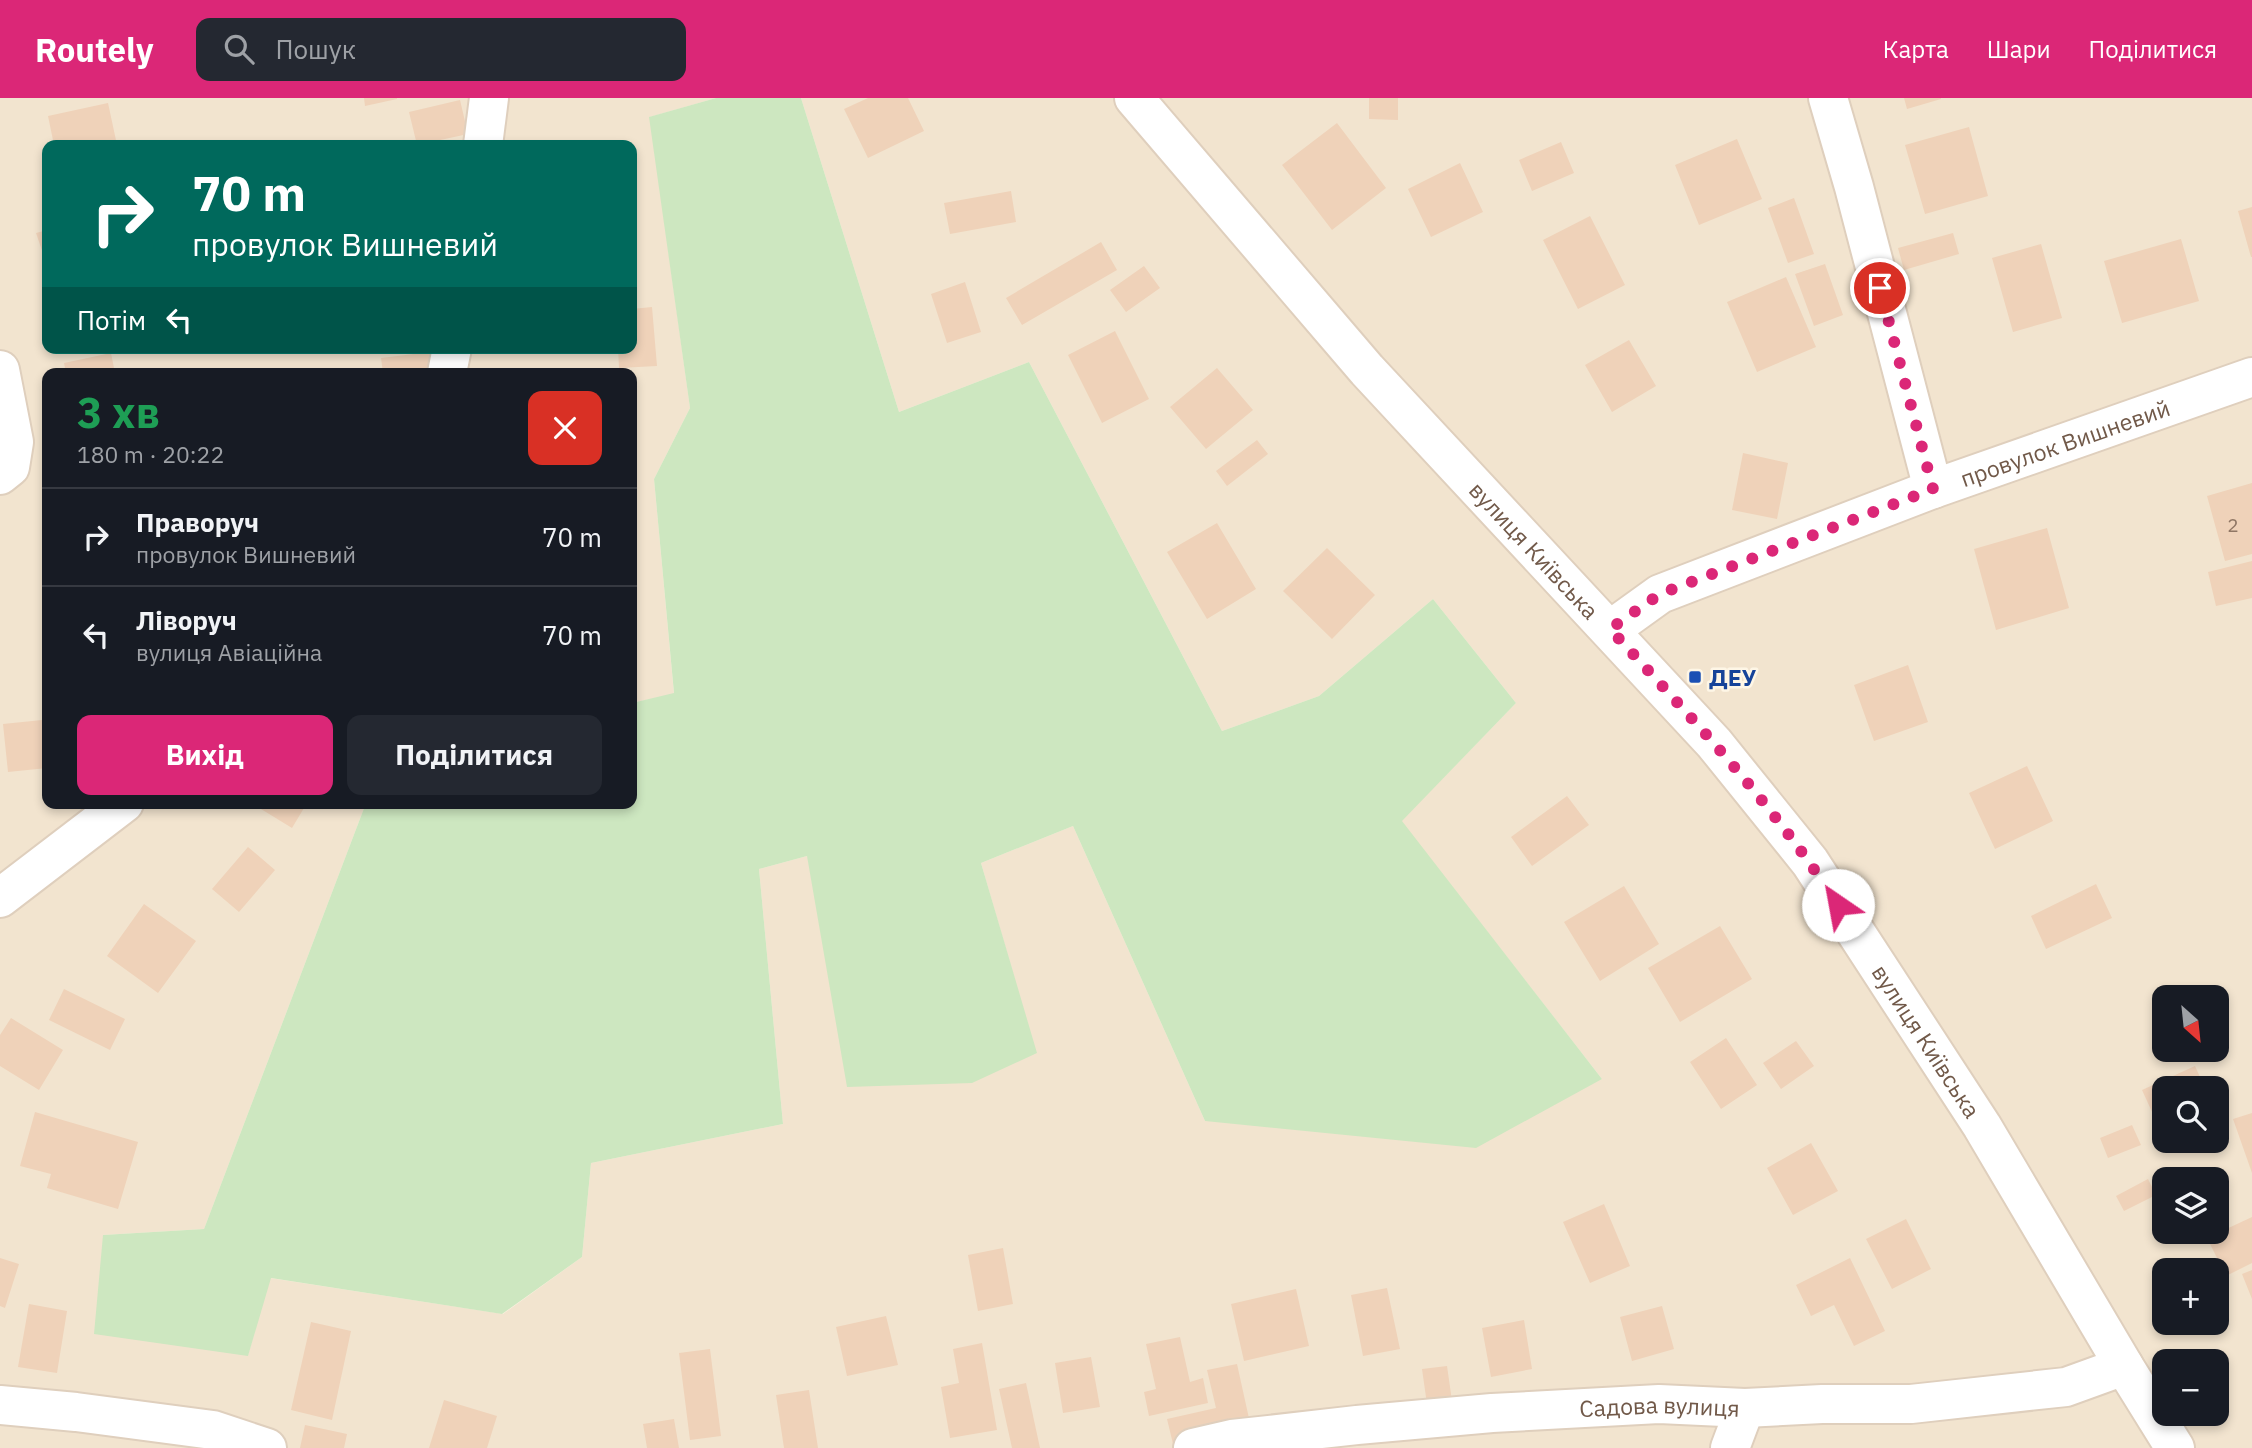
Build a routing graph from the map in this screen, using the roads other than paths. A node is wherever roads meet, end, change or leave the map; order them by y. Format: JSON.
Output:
{"nodes":[{"id":1,"x":489,"y":98,"type":"edge"},
{"id":2,"x":1134,"y":98,"type":"edge"},
{"id":3,"x":1828,"y":98,"type":"edge"},
{"id":4,"x":484,"y":140,"type":"edge"},
{"id":5,"x":0,"y":370,"type":"edge"},
{"id":6,"x":2252,"y":377,"type":"edge"},
{"id":7,"x":0,"y":475,"type":"edge"},
{"id":8,"x":1933,"y":489,"type":"junction"},
{"id":9,"x":1610,"y":629,"type":"junction"},
{"id":10,"x":116,"y":809,"type":"edge"},
{"id":11,"x":0,"y":898,"type":"edge"},
{"id":12,"x":2124,"y":1366,"type":"junction"},
{"id":13,"x":0,"y":1405,"type":"edge"},
{"id":14,"x":1745,"y":1408,"type":"junction"},
{"id":15,"x":1357,"y":1436,"type":"edge"},
{"id":16,"x":267,"y":1448,"type":"edge"},
{"id":17,"x":1193,"y":1448,"type":"edge"},
{"id":18,"x":1730,"y":1448,"type":"edge"},
{"id":19,"x":2175,"y":1448,"type":"edge"}],
"edges":[{"from":1,"to":4,"type":"street"},
{"from":2,"to":9,"type":"street","name":"вулиця Київська"},
{"from":3,"to":8,"type":"street"},
{"from":5,"to":7,"type":"street"},
{"from":6,"to":8,"type":"street","name":"провулок Вишневий"},
{"from":8,"to":9,"type":"street","name":"провулок Вишневий"},
{"from":9,"to":12,"type":"street","name":"вулиця Київська"},
{"from":10,"to":11,"type":"street"},
{"from":12,"to":14,"type":"street","name":"Садова вулиця"},
{"from":12,"to":19,"type":"street","name":"вулиця Київська"},
{"from":13,"to":16,"type":"street"},
{"from":14,"to":15,"type":"street","name":"Садова вулиця"},
{"from":14,"to":18,"type":"street"},
{"from":15,"to":17,"type":"street","name":"Садова вулиця"}]}
